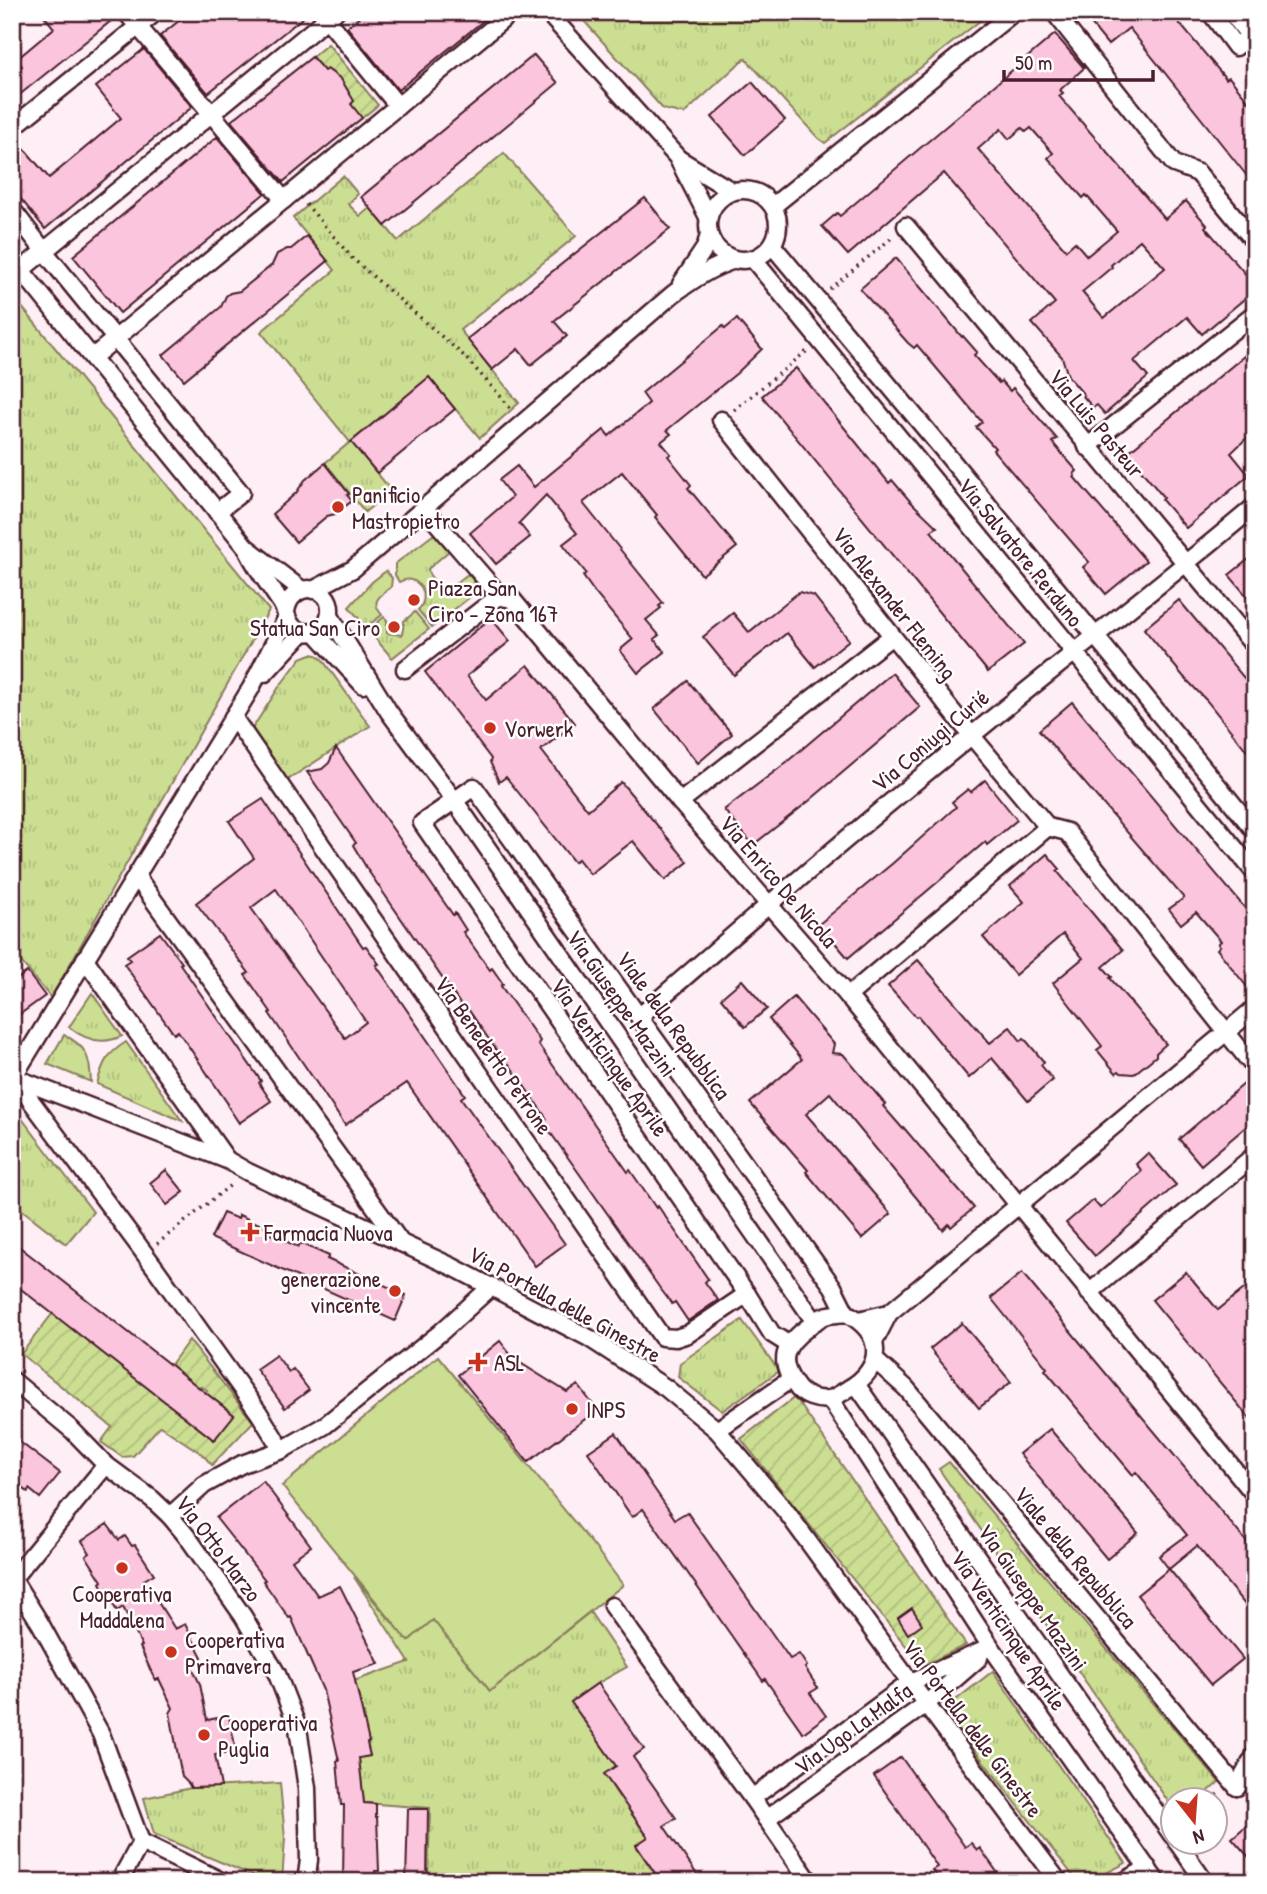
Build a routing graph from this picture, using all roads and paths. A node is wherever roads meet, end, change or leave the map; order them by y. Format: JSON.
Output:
{"nodes":[{"id":1,"x":126,"y":12,"type":"edge"},
{"id":2,"x":156,"y":12,"type":"edge"},
{"id":3,"x":512,"y":12,"type":"edge"},
{"id":4,"x":547,"y":12,"type":"edge"},
{"id":5,"x":1014,"y":12,"type":"edge"},
{"id":6,"x":1054,"y":12,"type":"edge"},
{"id":7,"x":1210,"y":12,"type":"edge"},
{"id":8,"x":1231,"y":12,"type":"edge"},
{"id":9,"x":328,"y":15,"type":"edge"},
{"id":10,"x":138,"y":27,"type":"junction"},
{"id":11,"x":1252,"y":40,"type":"edge"},
{"id":12,"x":398,"y":106,"type":"junction"},
{"id":13,"x":211,"y":114,"type":"junction"},
{"id":14,"x":12,"y":128,"type":"edge"},
{"id":15,"x":677,"y":157,"type":"junction"},
{"id":16,"x":732,"y":191,"type":"junction"},
{"id":17,"x":290,"y":195,"type":"junction"},
{"id":18,"x":773,"y":206,"type":"junction"},
{"id":19,"x":12,"y":209,"type":"edge"},
{"id":20,"x":708,"y":217,"type":"junction"},
{"id":21,"x":906,"y":226,"type":"joint"},
{"id":22,"x":709,"y":235,"type":"junction"},
{"id":23,"x":1255,"y":242,"type":"edge"},
{"id":24,"x":772,"y":245,"type":"junction"},
{"id":25,"x":44,"y":251,"type":"junction"},
{"id":26,"x":753,"y":259,"type":"junction"},
{"id":27,"x":734,"y":260,"type":"junction"},
{"id":28,"x":17,"y":264,"type":"edge"},
{"id":29,"x":673,"y":294,"type":"junction"},
{"id":30,"x":817,"y":299,"type":"junction"},
{"id":31,"x":1255,"y":313,"type":"edge"},
{"id":32,"x":117,"y":339,"type":"junction"},
{"id":33,"x":820,"y":341,"type":"junction"},
{"id":34,"x":93,"y":357,"type":"junction"},
{"id":35,"x":721,"y":420,"type":"joint"},
{"id":36,"x":522,"y":424,"type":"junction"},
{"id":37,"x":1087,"y":447,"type":"junction"},
{"id":38,"x":1255,"y":506,"type":"edge"},
{"id":39,"x":424,"y":508,"type":"junction"},
{"id":40,"x":217,"y":512,"type":"junction"},
{"id":41,"x":246,"y":547,"type":"junction"},
{"id":42,"x":1185,"y":565,"type":"junction"},
{"id":43,"x":353,"y":569,"type":"junction"},
{"id":44,"x":307,"y":590,"type":"junction"},
{"id":45,"x":499,"y":596,"type":"junction"},
{"id":46,"x":330,"y":610,"type":"junction"},
{"id":47,"x":287,"y":614,"type":"junction"},
{"id":48,"x":309,"y":632,"type":"junction"},
{"id":49,"x":892,"y":636,"type":"junction"},
{"id":50,"x":1096,"y":636,"type":"junction"},
{"id":51,"x":1254,"y":645,"type":"edge"},
{"id":52,"x":1074,"y":652,"type":"junction"},
{"id":53,"x":405,"y":668,"type":"dead end"},
{"id":54,"x":251,"y":688,"type":"junction"},
{"id":55,"x":389,"y":712,"type":"junction"},
{"id":56,"x":233,"y":717,"type":"junction"},
{"id":57,"x":971,"y":735,"type":"junction"},
{"id":58,"x":454,"y":800,"type":"junction"},
{"id":59,"x":680,"y":803,"type":"junction"},
{"id":60,"x":1048,"y":827,"type":"junction"},
{"id":61,"x":1255,"y":831,"type":"edge"},
{"id":62,"x":1255,"y":873,"type":"edge"},
{"id":63,"x":136,"y":876,"type":"junction"},
{"id":64,"x":768,"y":905,"type":"junction"},
{"id":65,"x":85,"y":959,"type":"junction"},
{"id":66,"x":848,"y":996,"type":"junction"},
{"id":67,"x":1255,"y":1007,"type":"edge"},
{"id":68,"x":640,"y":1016,"type":"junction"},
{"id":69,"x":1226,"y":1032,"type":"junction"},
{"id":70,"x":1255,"y":1068,"type":"edge"},
{"id":71,"x":13,"y":1077,"type":"edge"},
{"id":72,"x":1255,"y":1155,"type":"edge"},
{"id":73,"x":227,"y":1160,"type":"junction"},
{"id":74,"x":248,"y":1172,"type":"junction"},
{"id":75,"x":1018,"y":1205,"type":"junction"},
{"id":76,"x":401,"y":1244,"type":"junction"},
{"id":77,"x":145,"y":1254,"type":"junction"},
{"id":78,"x":492,"y":1286,"type":"junction"},
{"id":79,"x":1089,"y":1293,"type":"junction"},
{"id":80,"x":747,"y":1294,"type":"junction"},
{"id":81,"x":889,"y":1313,"type":"junction"},
{"id":82,"x":853,"y":1316,"type":"junction"},
{"id":83,"x":815,"y":1322,"type":"junction"},
{"id":84,"x":875,"y":1340,"type":"junction"},
{"id":85,"x":788,"y":1344,"type":"junction"},
{"id":86,"x":876,"y":1361,"type":"junction"},
{"id":87,"x":791,"y":1379,"type":"junction"},
{"id":88,"x":12,"y":1380,"type":"edge"},
{"id":89,"x":856,"y":1384,"type":"junction"},
{"id":90,"x":830,"y":1399,"type":"junction"},
{"id":91,"x":717,"y":1430,"type":"junction"},
{"id":92,"x":282,"y":1450,"type":"junction"},
{"id":93,"x":106,"y":1465,"type":"junction"},
{"id":94,"x":1255,"y":1495,"type":"edge"},
{"id":95,"x":170,"y":1516,"type":"junction"},
{"id":96,"x":12,"y":1578,"type":"edge"},
{"id":97,"x":612,"y":1606,"type":"dead end"},
{"id":98,"x":991,"y":1647,"type":"junction"},
{"id":99,"x":911,"y":1682,"type":"junction"},
{"id":100,"x":926,"y":1704,"type":"junction"},
{"id":101,"x":1255,"y":1755,"type":"edge"},
{"id":102,"x":1237,"y":1787,"type":"junction"},
{"id":103,"x":1255,"y":1789,"type":"edge"},
{"id":104,"x":752,"y":1798,"type":"junction"},
{"id":105,"x":1158,"y":1815,"type":"edge"},
{"id":106,"x":766,"y":1819,"type":"junction"},
{"id":107,"x":141,"y":1842,"type":"junction"},
{"id":108,"x":1187,"y":1856,"type":"edge"},
{"id":109,"x":1153,"y":1875,"type":"edge"},
{"id":110,"x":119,"y":1882,"type":"edge"},
{"id":111,"x":223,"y":1882,"type":"edge"},
{"id":112,"x":306,"y":1882,"type":"edge"},
{"id":113,"x":810,"y":1882,"type":"edge"},
{"id":114,"x":1059,"y":1882,"type":"edge"},
{"id":115,"x":1123,"y":1882,"type":"edge"},
{"id":116,"x":1205,"y":1882,"type":"edge"}],
"edges":[{"from":1,"to":10,"type":"street"},
{"from":2,"to":10,"type":"street"},
{"from":3,"to":12,"type":"street"},
{"from":4,"to":15,"type":"street"},
{"from":5,"to":18,"type":"street"},
{"from":6,"to":23,"type":"street"},
{"from":7,"to":11,"type":"street"},
{"from":8,"to":11,"type":"street"},
{"from":9,"to":12,"type":"street"},
{"from":9,"to":13,"type":"street"},
{"from":10,"to":13,"type":"street"},
{"from":10,"to":14,"type":"street"},
{"from":12,"to":17,"type":"street"},
{"from":13,"to":17,"type":"street"},
{"from":13,"to":25,"type":"street"},
{"from":15,"to":16,"type":"street"},
{"from":15,"to":20,"type":"street"},
{"from":16,"to":18,"type":"street"},
{"from":16,"to":20,"type":"street"},
{"from":17,"to":32,"type":"street"},
{"from":17,"to":36,"type":"path"},
{"from":18,"to":24,"type":"street"},
{"from":19,"to":25,"type":"street"},
{"from":20,"to":22,"type":"street"},
{"from":21,"to":30,"type":"path"},
{"from":21,"to":37,"type":"street","name":"Via Luis Pasteur"},
{"from":22,"to":27,"type":"street"},
{"from":22,"to":29,"type":"street"},
{"from":24,"to":26,"type":"street"},
{"from":24,"to":30,"type":"street","name":"Via Salvatore Perduno"},
{"from":25,"to":28,"type":"street"},
{"from":25,"to":32,"type":"street"},
{"from":26,"to":27,"type":"street"},
{"from":26,"to":33,"type":"street","name":"Via Salvatore Perduno"},
{"from":27,"to":29,"type":"street"},
{"from":28,"to":34,"type":"street"},
{"from":29,"to":36,"type":"street"},
{"from":30,"to":50,"type":"street","name":"Via Salvatore Perduno"},
{"from":31,"to":37,"type":"street"},
{"from":32,"to":34,"type":"street"},
{"from":32,"to":40,"type":"street"},
{"from":33,"to":35,"type":"path"},
{"from":33,"to":52,"type":"street","name":"Via Salvatore Perduno"},
{"from":34,"to":40,"type":"street"},
{"from":35,"to":49,"type":"street","name":"Via Alexander Fleming"},
{"from":36,"to":39,"type":"street"},
{"from":37,"to":42,"type":"street","name":"Via Luis Pasteur"},
{"from":38,"to":42,"type":"street","name":"Via Coniugi Curié"},
{"from":39,"to":43,"type":"street"},
{"from":39,"to":45,"type":"street","name":"Via Enrico De Nicola"},
{"from":40,"to":41,"type":"street"},
{"from":41,"to":44,"type":"street"},
{"from":41,"to":47,"type":"street"},
{"from":42,"to":50,"type":"street","name":"Via Coniugi Curié"},
{"from":42,"to":51,"type":"street","name":"Via Luis Pasteur"},
{"from":43,"to":44,"type":"street"},
{"from":43,"to":46,"type":"street"},
{"from":44,"to":46,"type":"street"},
{"from":44,"to":47,"type":"street"},
{"from":45,"to":53,"type":"street"},
{"from":45,"to":59,"type":"street","name":"Via Enrico De Nicola"},
{"from":46,"to":48,"type":"street"},
{"from":46,"to":55,"type":"street","name":"Via Giuseppe Mazzini"},
{"from":47,"to":48,"type":"street"},
{"from":47,"to":54,"type":"street"},
{"from":48,"to":54,"type":"street"},
{"from":48,"to":55,"type":"street","name":"Via Giuseppe Mazzini"},
{"from":49,"to":57,"type":"street","name":"Via Alexander Fleming"},
{"from":49,"to":59,"type":"street"},
{"from":50,"to":52,"type":"street","name":"Via Coniugi Curié"},
{"from":50,"to":61,"type":"street","name":"Via Salvatore Perduno"},
{"from":52,"to":57,"type":"street","name":"Via Coniugi Curié"},
{"from":52,"to":62,"type":"street","name":"Via Salvatore Perduno"},
{"from":54,"to":56,"type":"street"},
{"from":55,"to":58,"type":"street","name":"Via Giuseppe Mazzini"},
{"from":56,"to":63,"type":"street"},
{"from":56,"to":80,"type":"street","name":"Via Benedetto Petrone"},
{"from":57,"to":60,"type":"street","name":"Via Alexander Fleming"},
{"from":57,"to":64,"type":"street","name":"Via Coniugi Curié"},
{"from":58,"to":68,"type":"street","name":"Viale della Repubblica"},
{"from":58,"to":80,"type":"street","name":"Via Venticinque Aprile"},
{"from":58,"to":83,"type":"street","name":"Via Giuseppe Mazzini"},
{"from":59,"to":64,"type":"street","name":"Via Enrico De Nicola"},
{"from":60,"to":66,"type":"street"},
{"from":60,"to":69,"type":"street","name":"Via Alexander Fleming"},
{"from":63,"to":65,"type":"street"},
{"from":63,"to":76,"type":"street"},
{"from":64,"to":66,"type":"street","name":"Via Enrico De Nicola"},
{"from":64,"to":68,"type":"street","name":"Via Coniugi Curié"},
{"from":65,"to":71,"type":"street"},
{"from":65,"to":73,"type":"street"},
{"from":66,"to":75,"type":"street","name":"Via Enrico De Nicola"},
{"from":67,"to":69,"type":"street"},
{"from":68,"to":82,"type":"street","name":"Viale della Repubblica"},
{"from":69,"to":70,"type":"street","name":"Via Alexander Fleming"},
{"from":69,"to":75,"type":"street"},
{"from":71,"to":73,"type":"street","name":"Via Portella delle Ginestre"},
{"from":71,"to":77,"type":"street"},
{"from":72,"to":79,"type":"street"},
{"from":73,"to":74,"type":"street","name":"Via Portella delle Ginestre"},
{"from":74,"to":76,"type":"street","name":"Via Portella delle Ginestre"},
{"from":74,"to":77,"type":"path"},
{"from":75,"to":79,"type":"street","name":"Via Enrico De Nicola"},
{"from":75,"to":81,"type":"street"},
{"from":76,"to":78,"type":"street","name":"Via Portella delle Ginestre"},
{"from":77,"to":92,"type":"street"},
{"from":78,"to":91,"type":"street","name":"Via Portella delle Ginestre"},
{"from":78,"to":92,"type":"street"},
{"from":79,"to":94,"type":"street","name":"Via Enrico De Nicola"},
{"from":80,"to":85,"type":"street","name":"Via Venticinque Aprile"},
{"from":81,"to":82,"type":"street"},
{"from":81,"to":84,"type":"street"},
{"from":82,"to":83,"type":"street"},
{"from":82,"to":84,"type":"street"},
{"from":83,"to":85,"type":"street"},
{"from":84,"to":86,"type":"street"},
{"from":85,"to":87,"type":"street"},
{"from":86,"to":89,"type":"street"},
{"from":86,"to":102,"type":"street","name":"Viale della Repubblica"},
{"from":87,"to":90,"type":"street"},
{"from":87,"to":91,"type":"street"},
{"from":88,"to":93,"type":"street","name":"Via Otto Marzo"},
{"from":89,"to":90,"type":"street"},
{"from":89,"to":105,"type":"street","name":"Via Giuseppe Mazzini"},
{"from":90,"to":98,"type":"street","name":"Via Venticinque Aprile"},
{"from":91,"to":99,"type":"street","name":"Via Portella delle Ginestre"},
{"from":92,"to":95,"type":"street"},
{"from":93,"to":95,"type":"street","name":"Via Otto Marzo"},
{"from":93,"to":96,"type":"street"},
{"from":95,"to":112,"type":"street","name":"Via Otto Marzo"},
{"from":96,"to":107,"type":"street"},
{"from":97,"to":104,"type":"street"},
{"from":98,"to":99,"type":"street","name":"Via Ugo La Malfa"},
{"from":98,"to":100,"type":"street","name":"Via Ugo La Malfa"},
{"from":98,"to":109,"type":"street","name":"Via Venticinque Aprile"},
{"from":99,"to":100,"type":"street","name":"Via Portella delle Ginestre"},
{"from":99,"to":104,"type":"street","name":"Via Ugo La Malfa"},
{"from":100,"to":106,"type":"street","name":"Via Ugo La Malfa"},
{"from":100,"to":114,"type":"street","name":"Via Portella delle Ginestre"},
{"from":101,"to":102,"type":"street"},
{"from":102,"to":103,"type":"street"},
{"from":104,"to":106,"type":"street"},
{"from":106,"to":113,"type":"street"},
{"from":107,"to":110,"type":"street"},
{"from":107,"to":111,"type":"street"},
{"from":108,"to":116,"type":"street"},
{"from":109,"to":115,"type":"street"}]}
